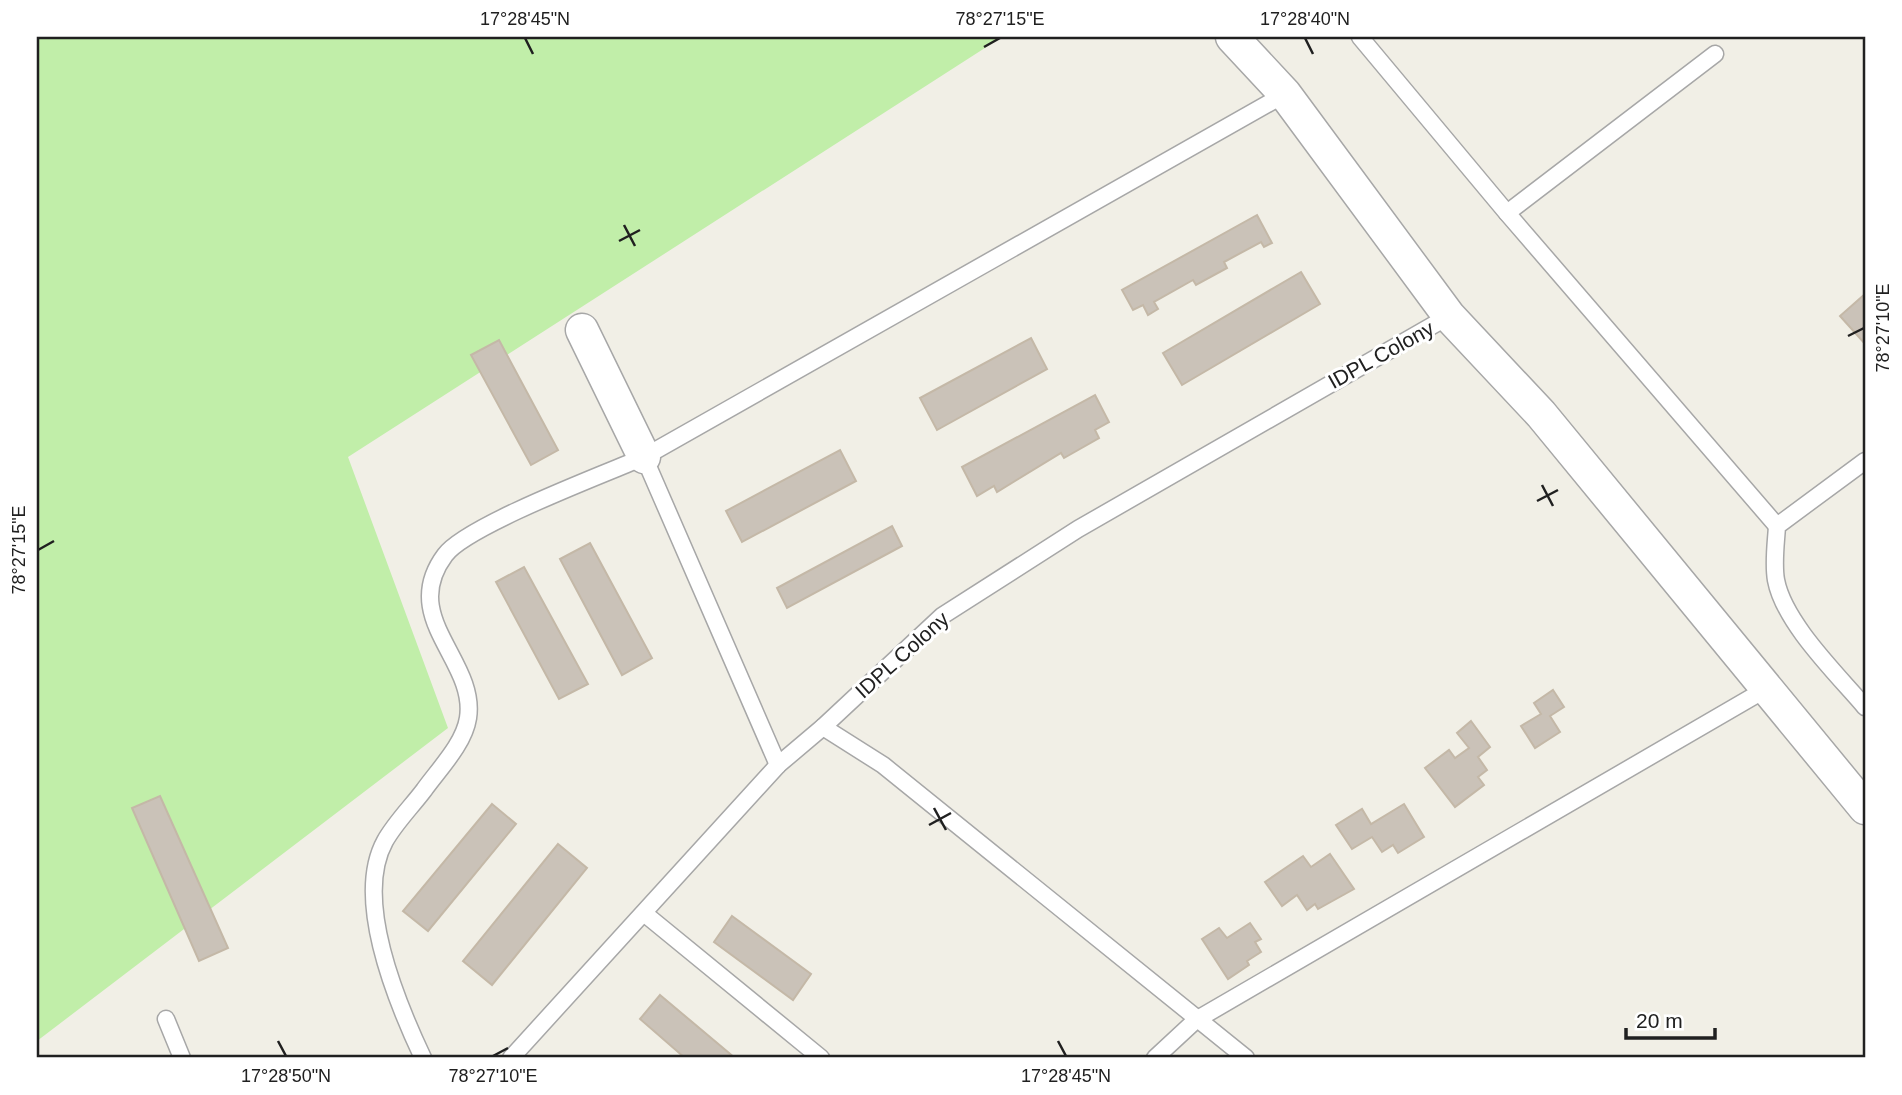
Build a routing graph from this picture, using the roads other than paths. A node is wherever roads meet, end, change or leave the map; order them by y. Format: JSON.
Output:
{"nodes":[{"id":1,"x":1232,"y":37,"type":"edge"},
{"id":2,"x":1360,"y":37,"type":"edge"},
{"id":3,"x":1715,"y":54,"type":"dead end"},
{"id":4,"x":1285,"y":94,"type":"junction"},
{"id":5,"x":1507,"y":213,"type":"junction"},
{"id":6,"x":1449,"y":316,"type":"junction"},
{"id":7,"x":582,"y":330,"type":"dead end"},
{"id":8,"x":644,"y":457,"type":"junction"},
{"id":9,"x":1865,"y":461,"type":"edge"},
{"id":10,"x":1777,"y":526,"type":"junction"},
{"id":11,"x":1766,"y":689,"type":"junction"},
{"id":12,"x":1865,"y":707,"type":"edge"},
{"id":13,"x":823,"y":727,"type":"junction"},
{"id":14,"x":778,"y":765,"type":"junction"},
{"id":15,"x":1865,"y":808,"type":"edge"},
{"id":16,"x":645,"y":914,"type":"junction"},
{"id":17,"x":166,"y":1019,"type":"dead end"},
{"id":18,"x":1196,"y":1020,"type":"junction"},
{"id":19,"x":182,"y":1058,"type":"edge"},
{"id":20,"x":423,"y":1058,"type":"edge"},
{"id":21,"x":511,"y":1058,"type":"edge"},
{"id":22,"x":821,"y":1058,"type":"edge"},
{"id":23,"x":1156,"y":1058,"type":"edge"},
{"id":24,"x":1246,"y":1058,"type":"edge"}],
"edges":[{"from":1,"to":4,"type":"street"},
{"from":2,"to":5,"type":"lane"},
{"from":3,"to":5,"type":"lane"},
{"from":4,"to":6,"type":"street"},
{"from":4,"to":8,"type":"lane"},
{"from":5,"to":10,"type":"lane"},
{"from":6,"to":11,"type":"street"},
{"from":6,"to":13,"type":"lane","name":"IDPL Colony"},
{"from":7,"to":8,"type":"street"},
{"from":8,"to":14,"type":"lane"},
{"from":8,"to":20,"type":"lane"},
{"from":9,"to":10,"type":"lane"},
{"from":10,"to":12,"type":"lane"},
{"from":11,"to":15,"type":"street"},
{"from":11,"to":18,"type":"lane"},
{"from":13,"to":14,"type":"lane","name":"IDPL Colony"},
{"from":13,"to":18,"type":"lane"},
{"from":14,"to":16,"type":"lane","name":"IDPL Colony"},
{"from":16,"to":21,"type":"lane","name":"IDPL Colony"},
{"from":16,"to":22,"type":"lane"},
{"from":17,"to":19,"type":"lane"},
{"from":18,"to":23,"type":"lane"},
{"from":18,"to":24,"type":"lane"}]}
